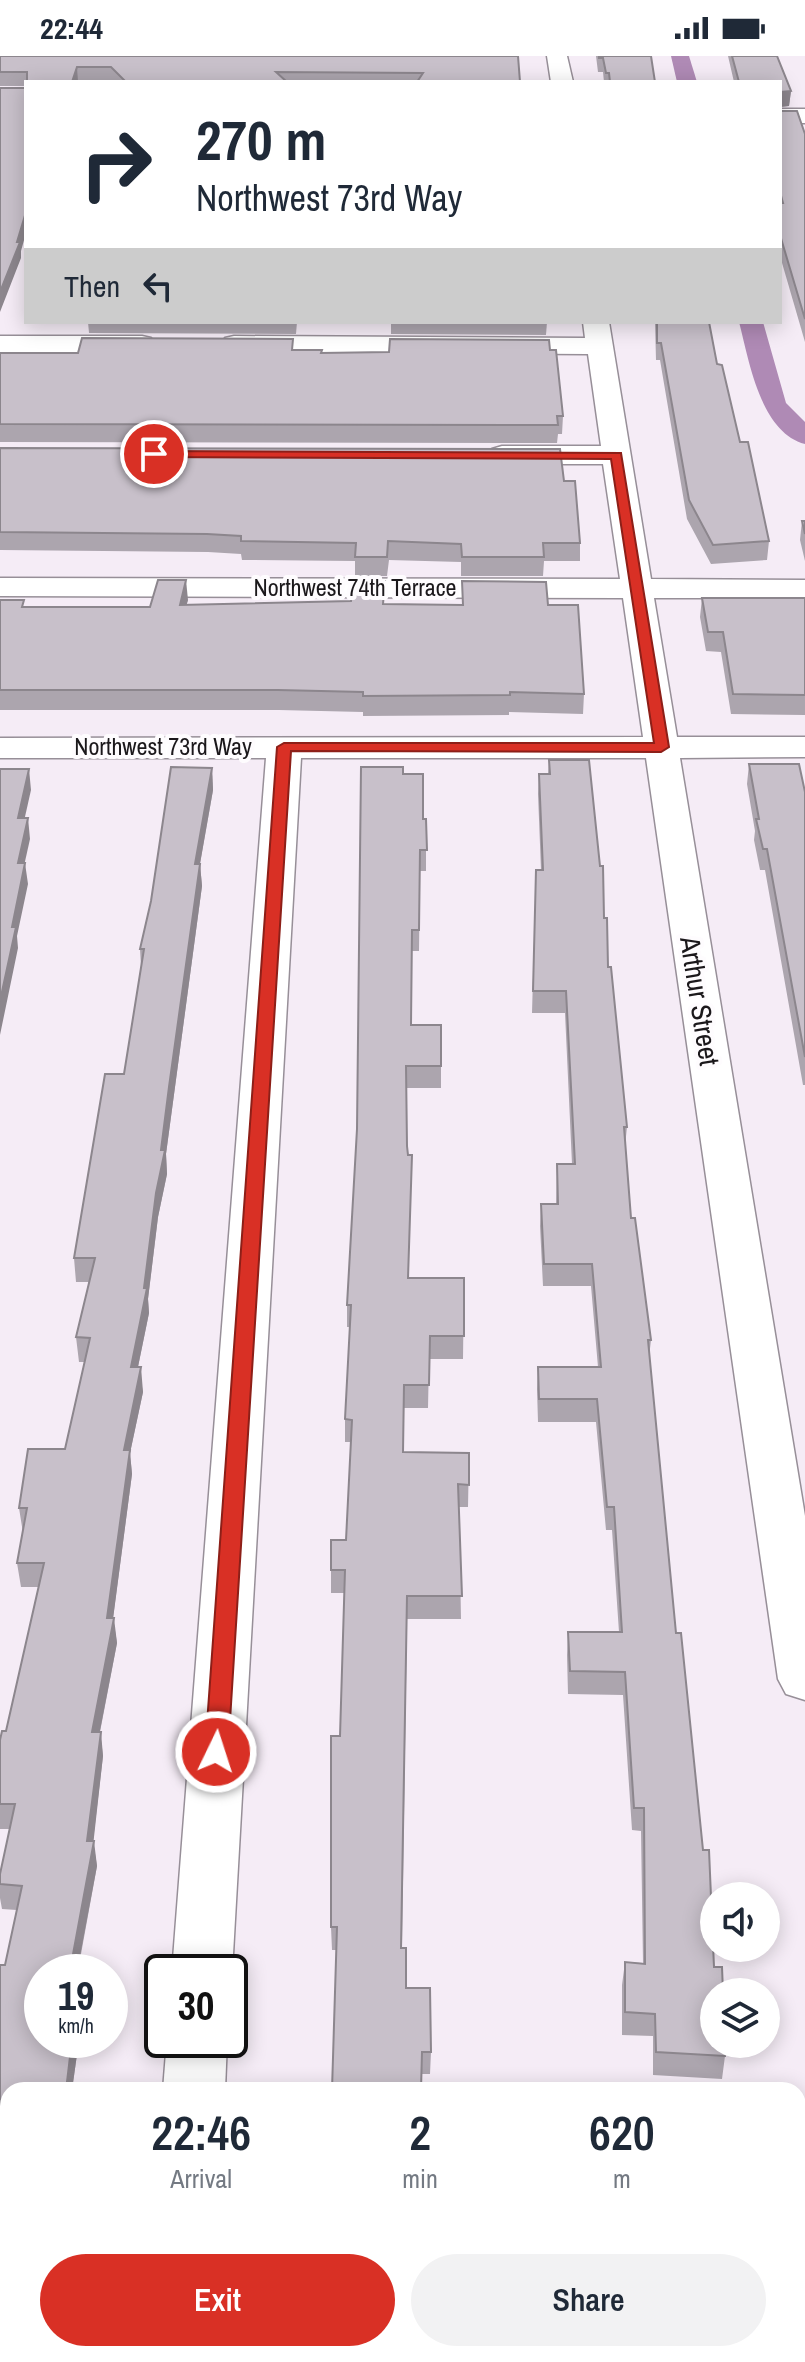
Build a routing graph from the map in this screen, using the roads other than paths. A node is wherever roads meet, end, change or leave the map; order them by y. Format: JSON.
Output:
{"nodes":[{"id":1,"x":557,"y":56,"type":"edge"},
{"id":2,"x":562,"y":80,"type":"edge"},
{"id":3,"x":782,"y":116,"type":"edge"},
{"id":4,"x":805,"y":116,"type":"edge"},
{"id":5,"x":44,"y":333,"type":"edge"},
{"id":6,"x":340,"y":333,"type":"edge"},
{"id":7,"x":598,"y":334,"type":"edge"},
{"id":8,"x":0,"y":344,"type":"edge"},
{"id":9,"x":166,"y":344,"type":"edge"},
{"id":10,"x":214,"y":344,"type":"edge"},
{"id":11,"x":474,"y":455,"type":"edge"},
{"id":12,"x":617,"y":455,"type":"junction"},
{"id":13,"x":0,"y":587,"type":"edge"},
{"id":14,"x":637,"y":589,"type":"junction"},
{"id":15,"x":805,"y":589,"type":"edge"},
{"id":16,"x":284,"y":747,"type":"junction"},
{"id":17,"x":661,"y":747,"type":"junction"},
{"id":18,"x":805,"y":747,"type":"edge"},
{"id":19,"x":0,"y":748,"type":"edge"},
{"id":20,"x":805,"y":1679,"type":"edge"},
{"id":21,"x":203,"y":1954,"type":"edge"},
{"id":22,"x":196,"y":2058,"type":"edge"},
{"id":23,"x":194,"y":2082,"type":"edge"}],
"edges":[{"from":1,"to":2,"type":"street"},
{"from":3,"to":4,"type":"street"},
{"from":5,"to":8,"type":"street"},
{"from":5,"to":9,"type":"street"},
{"from":6,"to":7,"type":"street"},
{"from":6,"to":10,"type":"street"},
{"from":7,"to":12,"type":"street","name":"Arthur Street"},
{"from":11,"to":12,"type":"street"},
{"from":12,"to":14,"type":"street","name":"Arthur Street"},
{"from":13,"to":14,"type":"street","name":"Northwest 74th Terrace"},
{"from":14,"to":15,"type":"street","name":"Northwest 74th Terrace"},
{"from":14,"to":17,"type":"street","name":"Arthur Street"},
{"from":16,"to":17,"type":"street","name":"Northwest 73rd Way"},
{"from":16,"to":19,"type":"street","name":"Northwest 73rd Way"},
{"from":16,"to":21,"type":"street"},
{"from":17,"to":18,"type":"street","name":"Northwest 73rd Way"},
{"from":17,"to":20,"type":"street","name":"Arthur Street"},
{"from":22,"to":23,"type":"street"}]}
